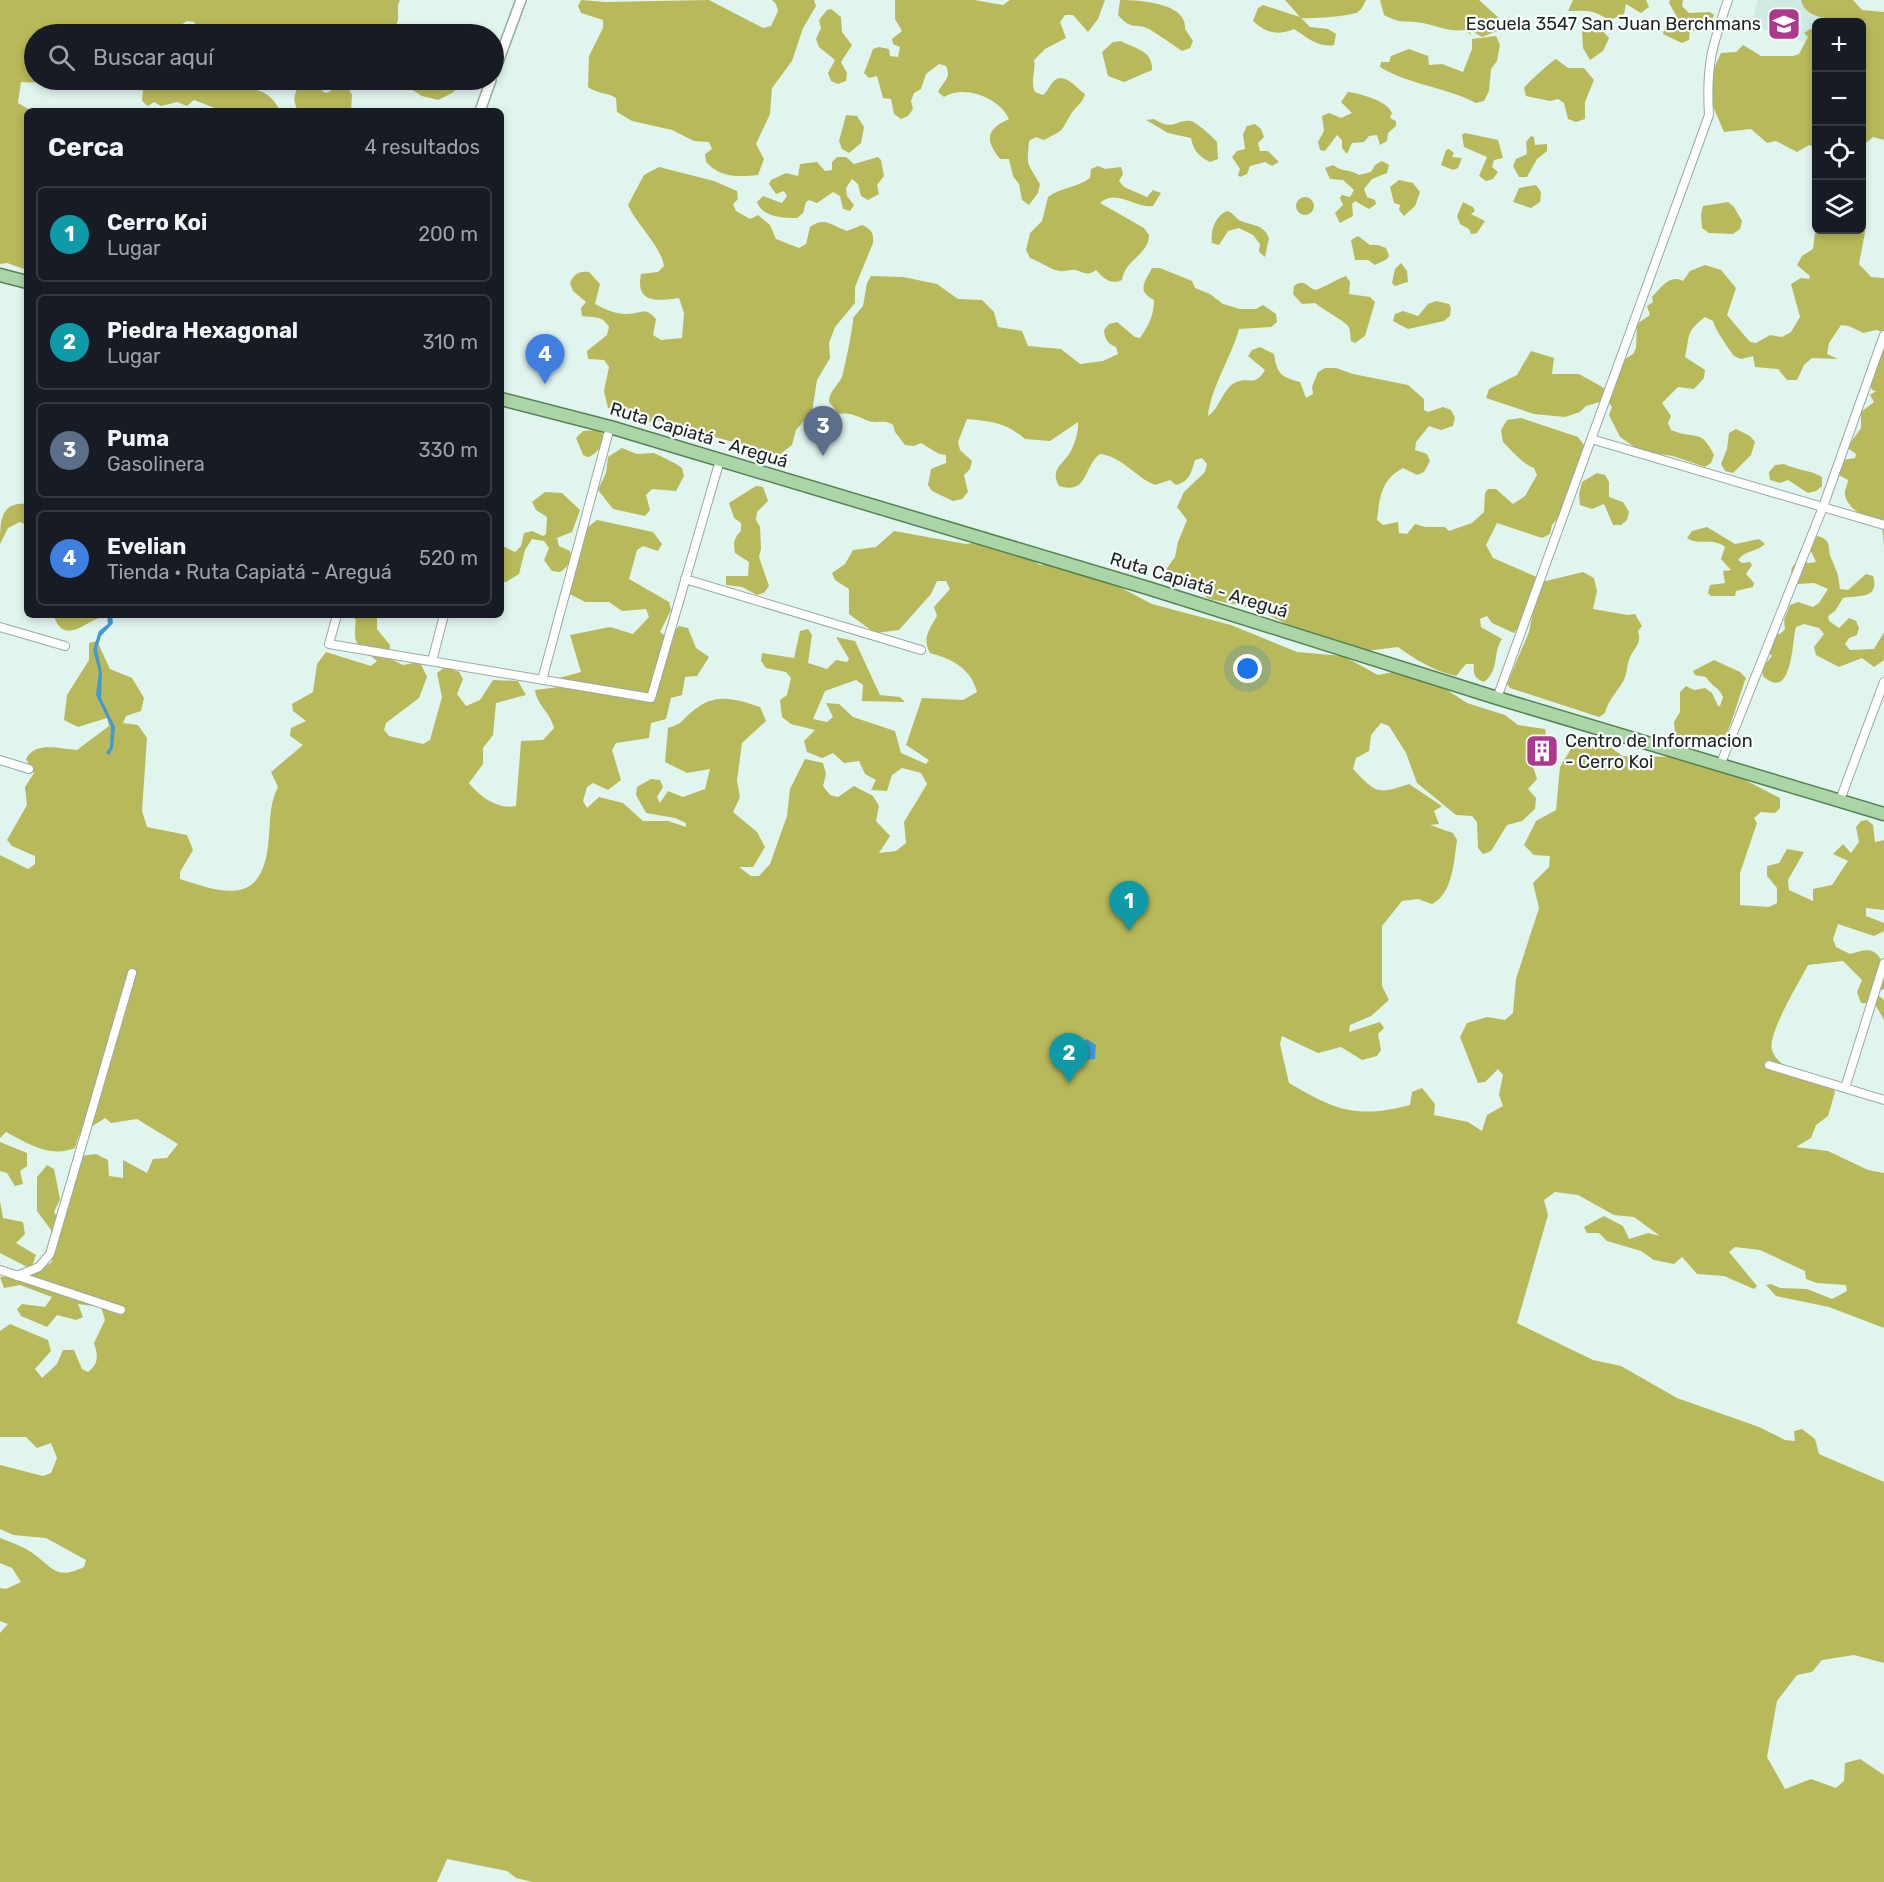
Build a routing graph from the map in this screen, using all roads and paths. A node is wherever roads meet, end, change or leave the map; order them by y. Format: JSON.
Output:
{"nodes":[{"id":1,"x":520,"y":0,"type":"edge"},
{"id":2,"x":1728,"y":0,"type":"edge"},
{"id":3,"x":504,"y":45,"type":"edge"},
{"id":4,"x":487,"y":90,"type":"edge"},
{"id":5,"x":481,"y":108,"type":"edge"},
{"id":6,"x":0,"y":275,"type":"edge"},
{"id":7,"x":24,"y":281,"type":"edge"},
{"id":8,"x":1884,"y":335,"type":"edge"},
{"id":9,"x":504,"y":400,"type":"edge"},
{"id":10,"x":610,"y":427,"type":"junction"},
{"id":11,"x":1591,"y":440,"type":"junction"},
{"id":12,"x":720,"y":460,"type":"junction"},
{"id":13,"x":1823,"y":507,"type":"junction"},
{"id":14,"x":1884,"y":525,"type":"edge"},
{"id":15,"x":686,"y":579,"type":"junction"},
{"id":16,"x":336,"y":618,"type":"edge"},
{"id":17,"x":443,"y":618,"type":"edge"},
{"id":18,"x":0,"y":627,"type":"edge"},
{"id":19,"x":64,"y":646,"type":"dead end"},
{"id":20,"x":921,"y":650,"type":"dead end"},
{"id":21,"x":432,"y":661,"type":"junction"},
{"id":22,"x":542,"y":680,"type":"junction"},
{"id":23,"x":1884,"y":682,"type":"edge"},
{"id":24,"x":1497,"y":698,"type":"junction"},
{"id":25,"x":0,"y":760,"type":"edge"},
{"id":26,"x":1721,"y":763,"type":"junction"},
{"id":27,"x":29,"y":769,"type":"dead end"},
{"id":28,"x":1840,"y":800,"type":"junction"},
{"id":29,"x":1884,"y":814,"type":"edge"},
{"id":30,"x":1884,"y":963,"type":"edge"},
{"id":31,"x":132,"y":973,"type":"dead end"},
{"id":32,"x":1769,"y":1065,"type":"dead end"},
{"id":33,"x":1845,"y":1088,"type":"junction"},
{"id":34,"x":1884,"y":1100,"type":"edge"},
{"id":35,"x":0,"y":1270,"type":"edge"},
{"id":36,"x":16,"y":1276,"type":"junction"},
{"id":37,"x":121,"y":1310,"type":"dead end"}],
"edges":[{"from":1,"to":3,"type":"street"},
{"from":2,"to":11,"type":"street"},
{"from":4,"to":5,"type":"street"},
{"from":6,"to":7,"type":"main road"},
{"from":8,"to":13,"type":"street"},
{"from":9,"to":10,"type":"main road","name":"Ruta Capiatá - Areguá"},
{"from":10,"to":12,"type":"main road","name":"Ruta Capiatá - Areguá"},
{"from":10,"to":22,"type":"street"},
{"from":11,"to":13,"type":"street"},
{"from":11,"to":24,"type":"street"},
{"from":12,"to":15,"type":"street"},
{"from":12,"to":24,"type":"main road","name":"Ruta Capiatá - Areguá"},
{"from":13,"to":14,"type":"street"},
{"from":13,"to":26,"type":"street"},
{"from":15,"to":20,"type":"street"},
{"from":15,"to":22,"type":"street"},
{"from":16,"to":21,"type":"street"},
{"from":17,"to":21,"type":"street"},
{"from":18,"to":19,"type":"street"},
{"from":21,"to":22,"type":"street"},
{"from":23,"to":28,"type":"street"},
{"from":24,"to":26,"type":"main road","name":"Ruta Capiatá - Areguá"},
{"from":25,"to":27,"type":"street"},
{"from":26,"to":28,"type":"main road","name":"Ruta Capiatá - Areguá"},
{"from":28,"to":29,"type":"main road","name":"Ruta Capiatá - Areguá"},
{"from":30,"to":33,"type":"street"},
{"from":31,"to":36,"type":"street"},
{"from":32,"to":33,"type":"street"},
{"from":33,"to":34,"type":"street"},
{"from":35,"to":36,"type":"street"},
{"from":36,"to":37,"type":"street"}]}
